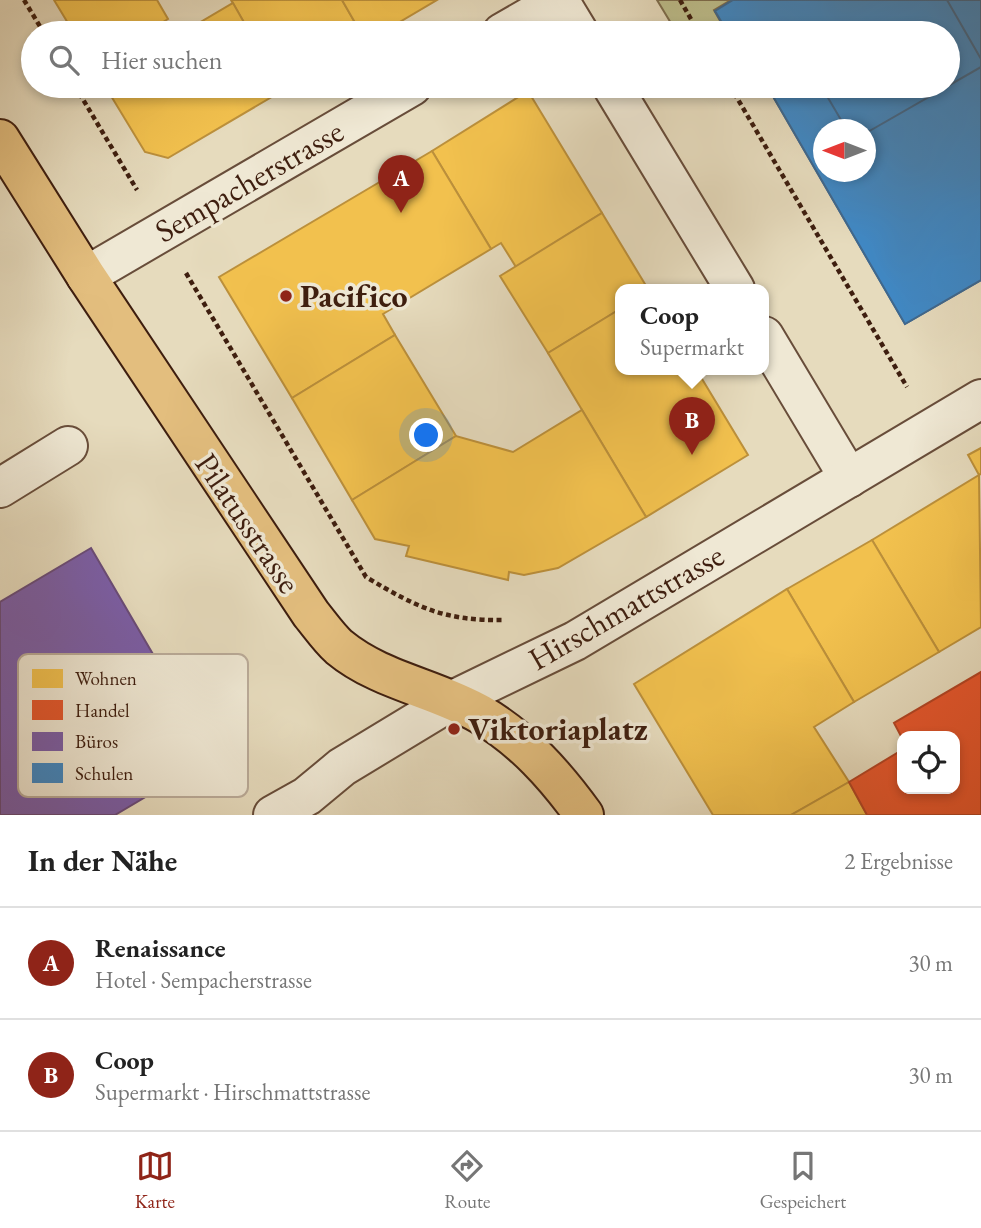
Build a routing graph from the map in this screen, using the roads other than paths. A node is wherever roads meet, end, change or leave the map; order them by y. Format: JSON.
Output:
{"nodes":[{"id":1,"x":559,"y":0,"type":"edge"},
{"id":2,"x":523,"y":21,"type":"edge"},
{"id":3,"x":572,"y":21,"type":"edge"},
{"id":4,"x":392,"y":98,"type":"edge"},
{"id":5,"x":618,"y":98,"type":"edge"},
{"id":6,"x":0,"y":139,"type":"edge"},
{"id":7,"x":86,"y":276,"type":"junction"},
{"id":8,"x":732,"y":284,"type":"edge"},
{"id":9,"x":769,"y":344,"type":"edge"},
{"id":10,"x":981,"y":399,"type":"edge"},
{"id":11,"x":68,"y":446,"type":"dead end"},
{"id":12,"x":849,"y":478,"type":"junction"},
{"id":13,"x":0,"y":488,"type":"edge"},
{"id":14,"x":451,"y":701,"type":"junction"},
{"id":15,"x":273,"y":815,"type":"edge"},
{"id":16,"x":584,"y":815,"type":"edge"}],
"edges":[{"from":1,"to":2,"type":"street"},
{"from":1,"to":3,"type":"street"},
{"from":4,"to":7,"type":"street","name":"Sempacherstrasse"},
{"from":5,"to":8,"type":"street"},
{"from":6,"to":7,"type":"main road","name":"Pilatusstrasse"},
{"from":7,"to":14,"type":"main road","name":"Pilatusstrasse"},
{"from":9,"to":12,"type":"street"},
{"from":10,"to":12,"type":"street","name":"Hirschmattstrasse"},
{"from":11,"to":13,"type":"street"},
{"from":12,"to":14,"type":"street","name":"Hirschmattstrasse"},
{"from":14,"to":15,"type":"street","name":"Hirschmattstrasse"},
{"from":14,"to":16,"type":"main road","name":"Pilatusstrasse"}]}
